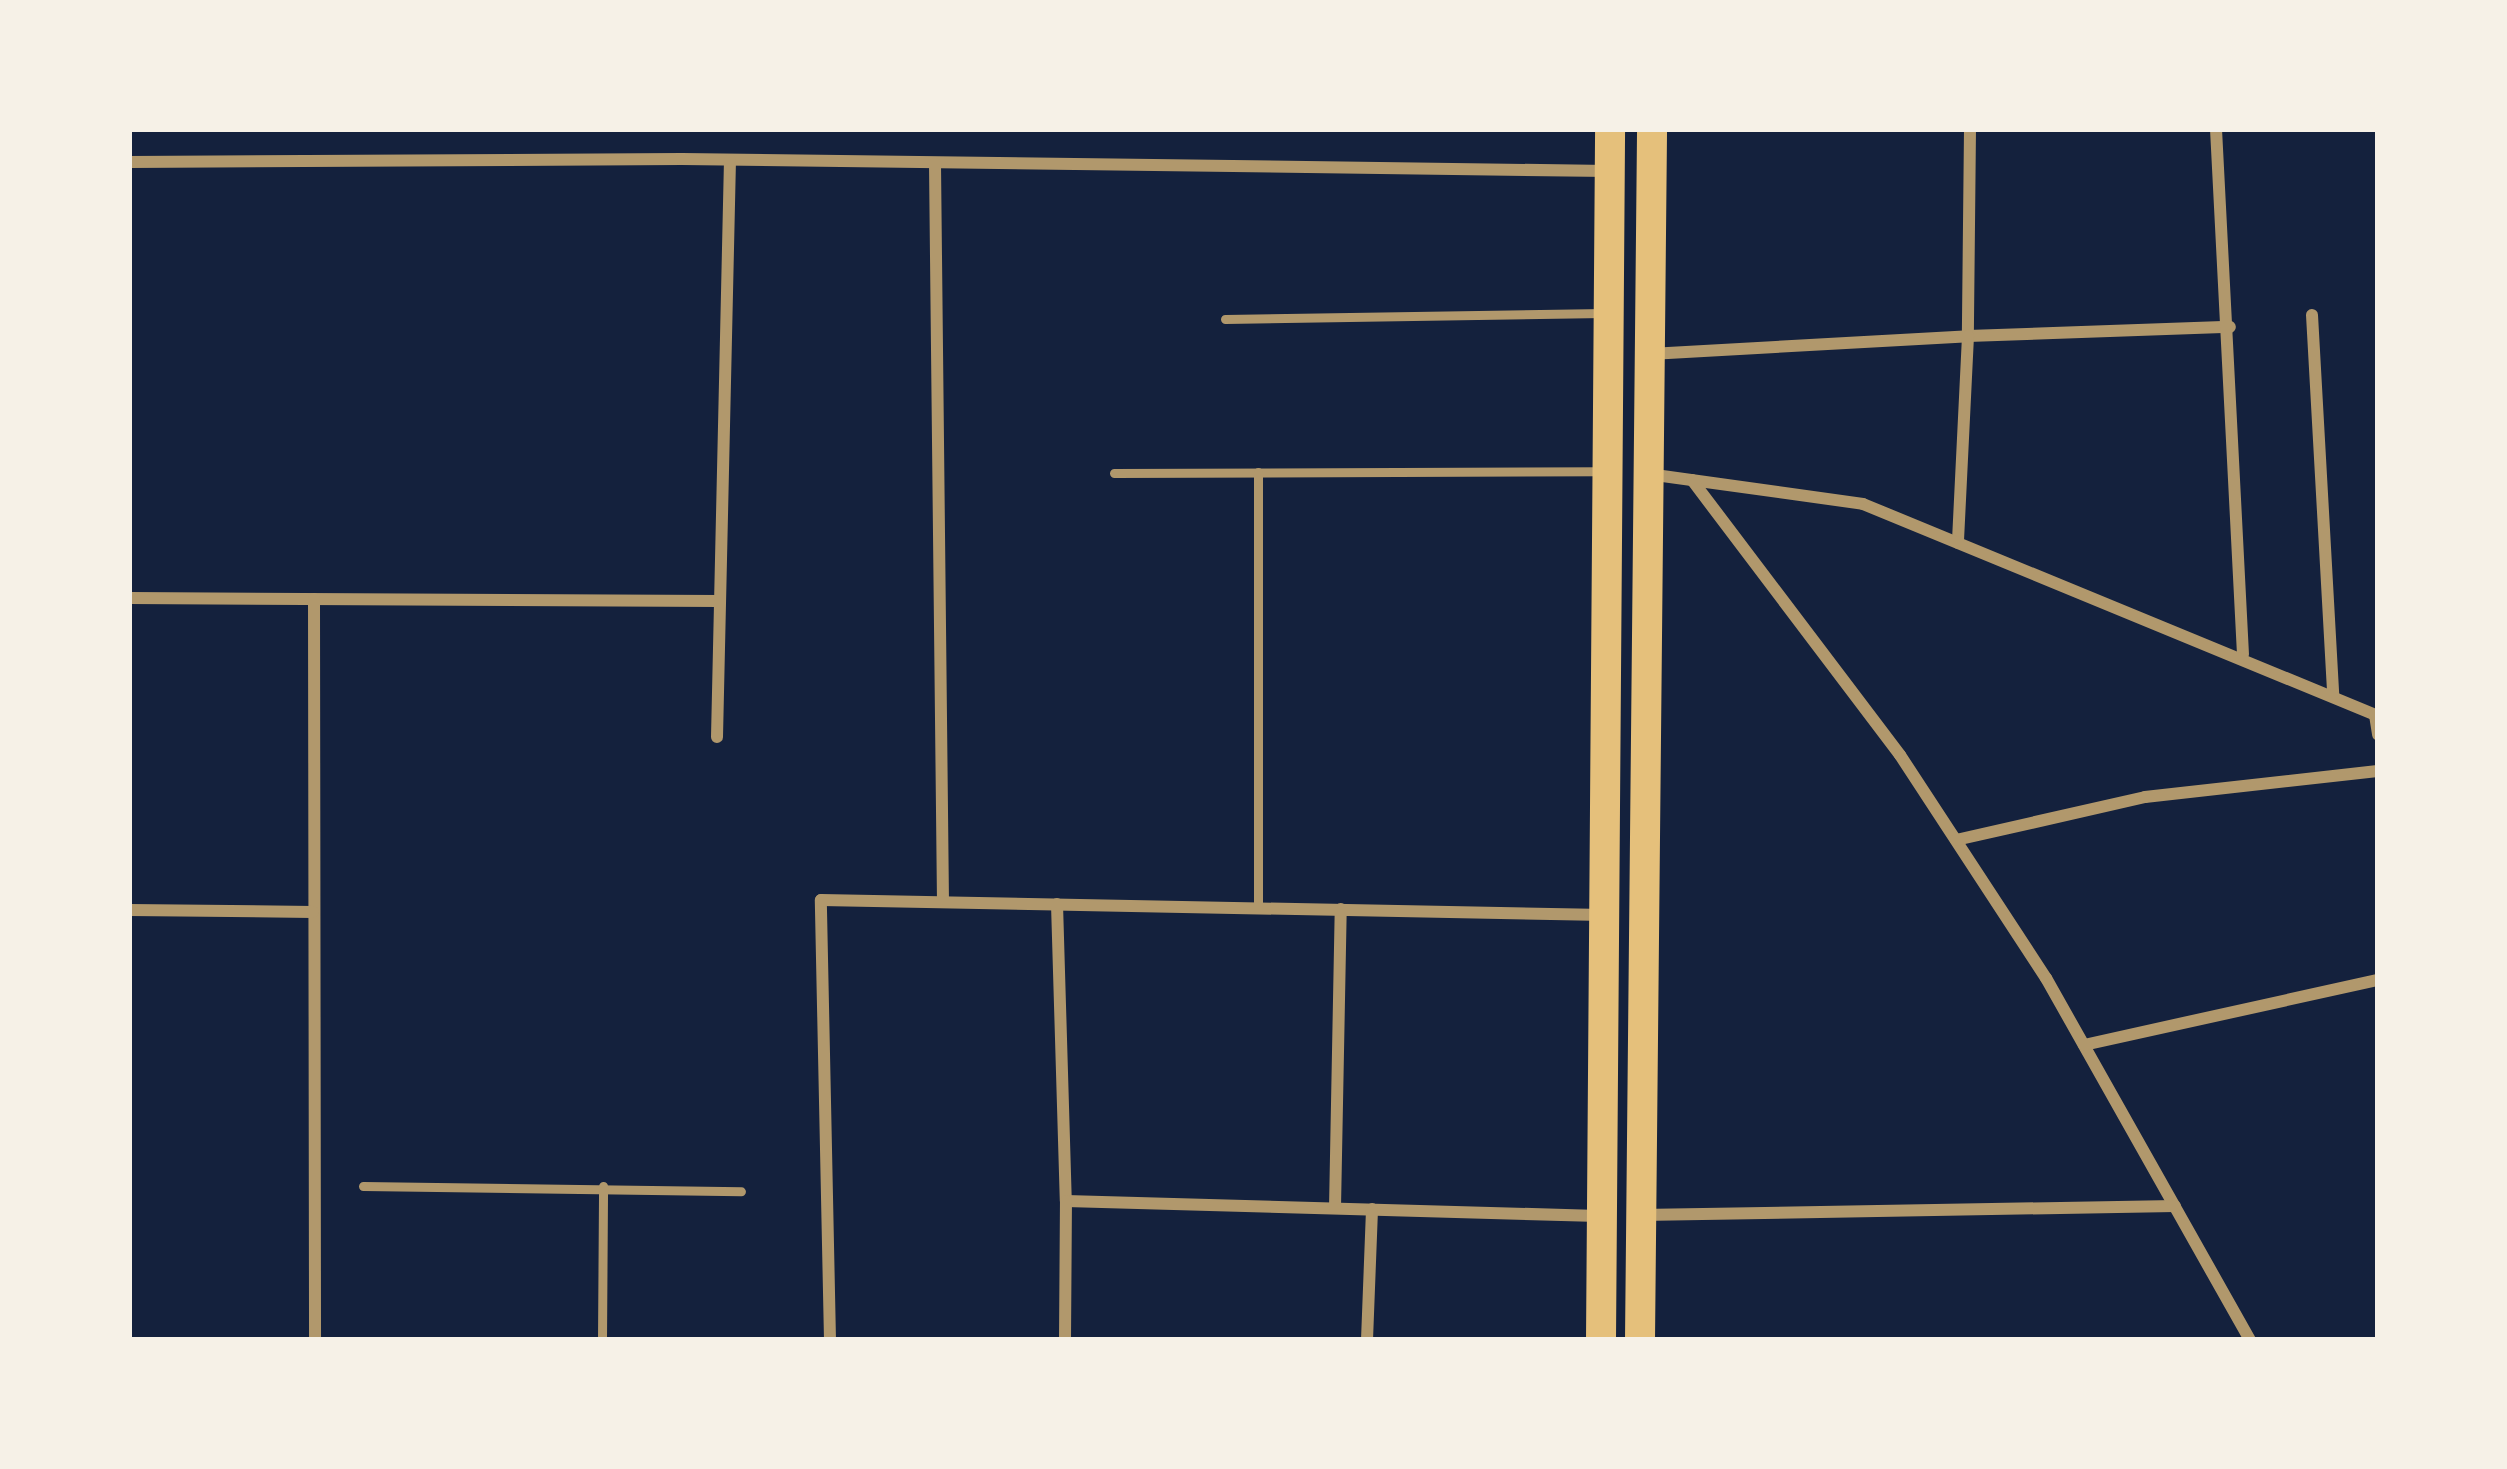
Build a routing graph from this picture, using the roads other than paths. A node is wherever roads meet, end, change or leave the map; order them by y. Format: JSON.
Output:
{"nodes":[{"id":1,"x":1610,"y":129,"type":"edge"},
{"id":2,"x":1652,"y":129,"type":"edge"},
{"id":3,"x":1970,"y":129,"type":"edge"},
{"id":4,"x":2216,"y":129,"type":"edge"},
{"id":5,"x":730,"y":160,"type":"junction"},
{"id":6,"x":129,"y":161,"type":"edge"},
{"id":7,"x":934,"y":164,"type":"junction"},
{"id":8,"x":1610,"y":171,"type":"junction"},
{"id":9,"x":1612,"y":313,"type":"junction"},
{"id":10,"x":2312,"y":315,"type":"dead end"},
{"id":11,"x":1225,"y":319,"type":"dead end"},
{"id":12,"x":2230,"y":326,"type":"junction"},
{"id":13,"x":1968,"y":336,"type":"junction"},
{"id":14,"x":1649,"y":354,"type":"junction"},
{"id":15,"x":1612,"y":471,"type":"junction"},
{"id":16,"x":1258,"y":472,"type":"junction"},
{"id":17,"x":1114,"y":473,"type":"dead end"},
{"id":18,"x":1647,"y":474,"type":"junction"},
{"id":19,"x":1692,"y":480,"type":"junction"},
{"id":20,"x":1958,"y":543,"type":"junction"},
{"id":21,"x":129,"y":598,"type":"edge"},
{"id":22,"x":314,"y":599,"type":"junction"},
{"id":23,"x":720,"y":601,"type":"junction"},
{"id":24,"x":2243,"y":654,"type":"junction"},
{"id":25,"x":2333,"y":696,"type":"junction"},
{"id":26,"x":2377,"y":716,"type":"edge"},
{"id":27,"x":2378,"y":735,"type":"edge"},
{"id":28,"x":717,"y":736,"type":"dead end"},
{"id":29,"x":2378,"y":771,"type":"edge"},
{"id":30,"x":1956,"y":840,"type":"junction"},
{"id":31,"x":943,"y":902,"type":"junction"},
{"id":32,"x":1057,"y":904,"type":"junction"},
{"id":33,"x":1258,"y":907,"type":"junction"},
{"id":34,"x":1342,"y":909,"type":"junction"},
{"id":35,"x":129,"y":910,"type":"edge"},
{"id":36,"x":313,"y":912,"type":"junction"},
{"id":37,"x":1607,"y":915,"type":"junction"},
{"id":38,"x":2378,"y":980,"type":"edge"},
{"id":39,"x":2084,"y":1045,"type":"junction"},
{"id":40,"x":363,"y":1186,"type":"dead end"},
{"id":41,"x":603,"y":1186,"type":"junction"},
{"id":42,"x":741,"y":1191,"type":"dead end"},
{"id":43,"x":1066,"y":1201,"type":"junction"},
{"id":44,"x":2175,"y":1207,"type":"junction"},
{"id":45,"x":1334,"y":1208,"type":"junction"},
{"id":46,"x":1372,"y":1209,"type":"junction"},
{"id":47,"x":1639,"y":1215,"type":"junction"},
{"id":48,"x":1600,"y":1216,"type":"junction"},
{"id":49,"x":314,"y":1340,"type":"edge"},
{"id":50,"x":602,"y":1340,"type":"edge"},
{"id":51,"x":830,"y":1340,"type":"edge"},
{"id":52,"x":1066,"y":1340,"type":"edge"},
{"id":53,"x":1367,"y":1340,"type":"edge"},
{"id":54,"x":1601,"y":1340,"type":"edge"},
{"id":55,"x":1640,"y":1340,"type":"edge"},
{"id":56,"x":2250,"y":1340,"type":"edge"}],
"edges":[{"from":1,"to":8,"type":"main road"},
{"from":2,"to":14,"type":"main road"},
{"from":3,"to":13,"type":"street"},
{"from":4,"to":12,"type":"street"},
{"from":5,"to":6,"type":"street"},
{"from":5,"to":7,"type":"street"},
{"from":5,"to":23,"type":"street"},
{"from":7,"to":8,"type":"street"},
{"from":7,"to":31,"type":"street"},
{"from":8,"to":9,"type":"main road"},
{"from":9,"to":11,"type":"lane"},
{"from":9,"to":15,"type":"main road"},
{"from":10,"to":25,"type":"street"},
{"from":12,"to":13,"type":"street"},
{"from":12,"to":24,"type":"street"},
{"from":13,"to":14,"type":"street"},
{"from":13,"to":20,"type":"street"},
{"from":14,"to":18,"type":"main road"},
{"from":15,"to":16,"type":"lane"},
{"from":15,"to":37,"type":"main road"},
{"from":16,"to":17,"type":"lane"},
{"from":16,"to":33,"type":"lane"},
{"from":18,"to":19,"type":"street"},
{"from":18,"to":47,"type":"main road"},
{"from":19,"to":20,"type":"street"},
{"from":19,"to":30,"type":"street"},
{"from":20,"to":24,"type":"street"},
{"from":21,"to":22,"type":"street"},
{"from":22,"to":23,"type":"street"},
{"from":22,"to":36,"type":"street"},
{"from":23,"to":28,"type":"street"},
{"from":24,"to":25,"type":"street"},
{"from":25,"to":26,"type":"street"},
{"from":26,"to":27,"type":"street"},
{"from":29,"to":30,"type":"street"},
{"from":30,"to":39,"type":"street"},
{"from":31,"to":32,"type":"street"},
{"from":31,"to":51,"type":"street"},
{"from":32,"to":33,"type":"street"},
{"from":32,"to":43,"type":"street"},
{"from":33,"to":34,"type":"street"},
{"from":34,"to":37,"type":"street"},
{"from":34,"to":45,"type":"street"},
{"from":35,"to":36,"type":"street"},
{"from":36,"to":49,"type":"street"},
{"from":37,"to":48,"type":"main road"},
{"from":38,"to":39,"type":"street"},
{"from":39,"to":44,"type":"street"},
{"from":40,"to":41,"type":"lane"},
{"from":41,"to":42,"type":"lane"},
{"from":41,"to":50,"type":"lane"},
{"from":43,"to":45,"type":"street"},
{"from":43,"to":52,"type":"street"},
{"from":44,"to":47,"type":"street"},
{"from":44,"to":56,"type":"street"},
{"from":45,"to":46,"type":"street"},
{"from":46,"to":48,"type":"street"},
{"from":46,"to":53,"type":"street"},
{"from":47,"to":55,"type":"main road"},
{"from":48,"to":54,"type":"main road"}]}
